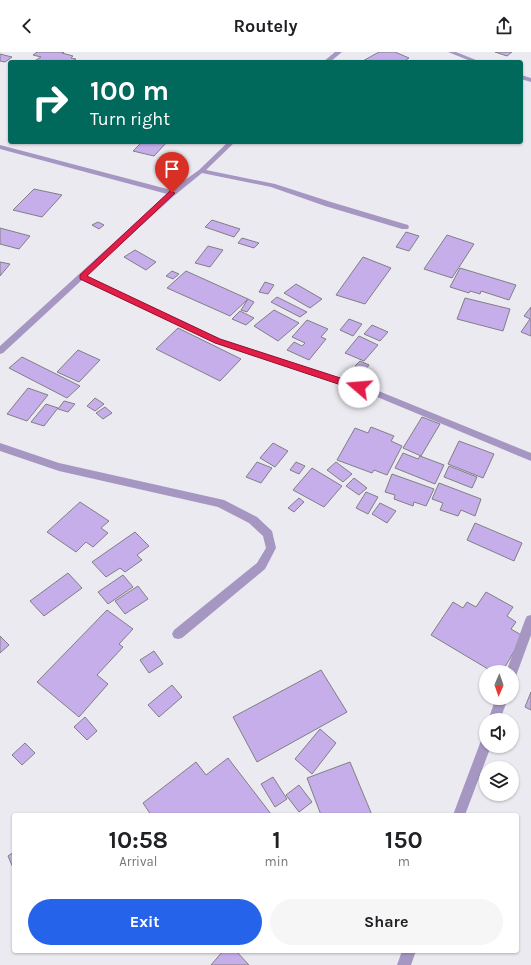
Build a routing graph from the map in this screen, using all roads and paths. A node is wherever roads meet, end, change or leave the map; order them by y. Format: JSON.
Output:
{"nodes":[{"id":1,"x":339,"y":52,"type":"edge"},
{"id":2,"x":451,"y":52,"type":"edge"},
{"id":3,"x":329,"y":60,"type":"edge"},
{"id":4,"x":473,"y":60,"type":"edge"},
{"id":5,"x":230,"y":144,"type":"edge"},
{"id":6,"x":0,"y":148,"type":"edge"},
{"id":7,"x":201,"y":171,"type":"junction"},
{"id":8,"x":172,"y":193,"type":"junction"},
{"id":9,"x":405,"y":227,"type":"dead end"},
{"id":10,"x":82,"y":277,"type":"junction"},
{"id":11,"x":0,"y":351,"type":"edge"},
{"id":12,"x":0,"y":447,"type":"edge"},
{"id":13,"x":531,"y":458,"type":"edge"},
{"id":14,"x":531,"y":620,"type":"edge"},
{"id":15,"x":178,"y":634,"type":"dead end"},
{"id":16,"x":515,"y":665,"type":"edge"},
{"id":17,"x":482,"y":753,"type":"edge"},
{"id":18,"x":460,"y":813,"type":"edge"},
{"id":19,"x":408,"y":953,"type":"edge"},
{"id":20,"x":404,"y":965,"type":"edge"}],
"edges":[{"from":1,"to":3,"type":"street"},
{"from":2,"to":4,"type":"street"},
{"from":5,"to":7,"type":"street"},
{"from":6,"to":8,"type":"street"},
{"from":7,"to":8,"type":"street"},
{"from":7,"to":9,"type":"street"},
{"from":8,"to":10,"type":"street"},
{"from":10,"to":11,"type":"street"},
{"from":10,"to":13,"type":"street"},
{"from":12,"to":15,"type":"street"},
{"from":14,"to":16,"type":"street"},
{"from":17,"to":18,"type":"street"},
{"from":19,"to":20,"type":"street"}]}
